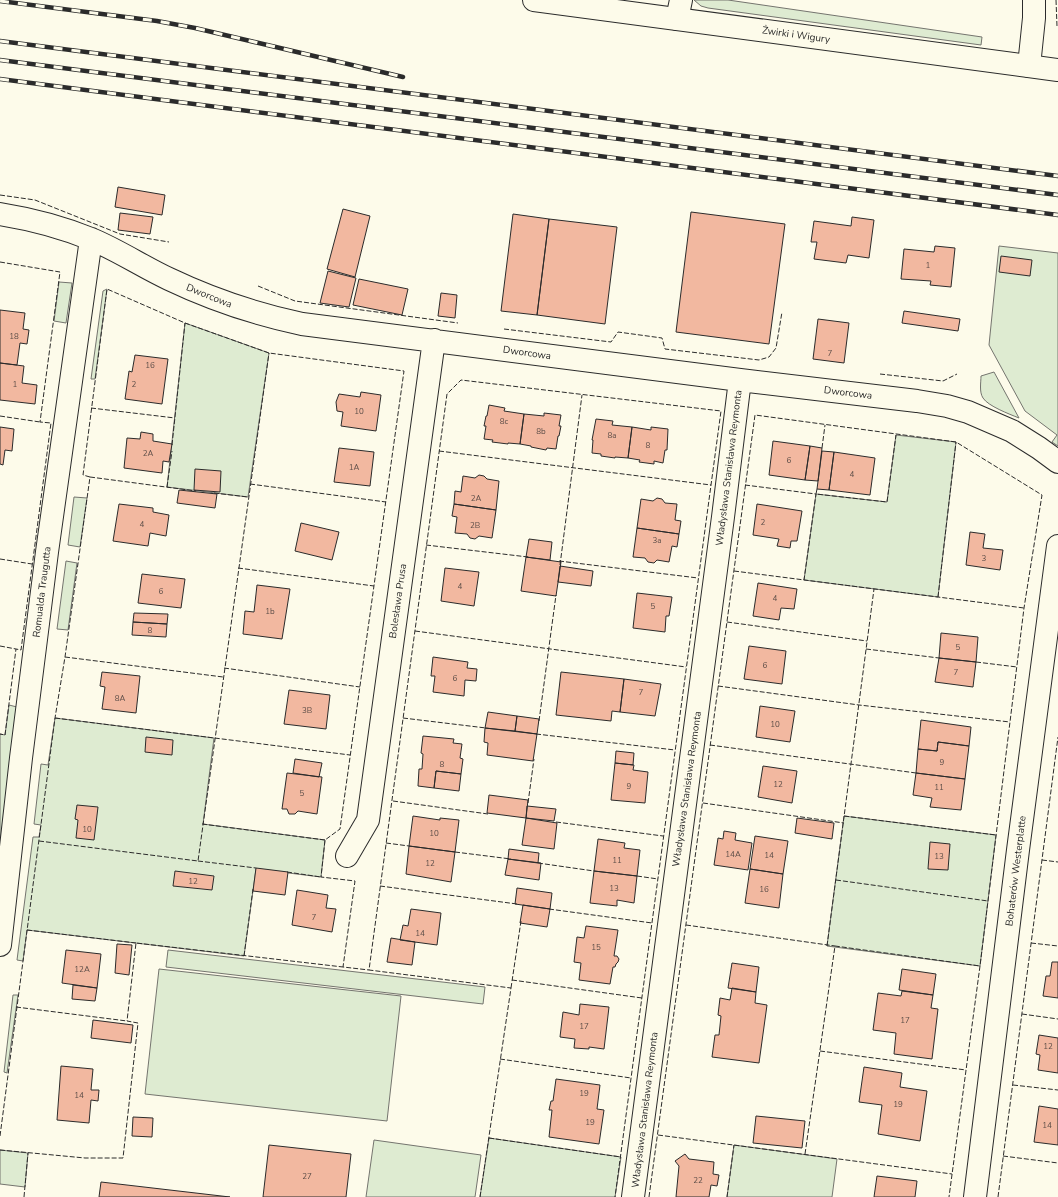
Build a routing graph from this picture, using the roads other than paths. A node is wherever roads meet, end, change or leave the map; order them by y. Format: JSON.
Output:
{"nodes":[{"id":1,"x":534,"y":0,"type":"edge"},
{"id":2,"x":1034,"y":0,"type":"edge"},
{"id":3,"x":679,"y":10,"type":"edge"},
{"id":4,"x":1029,"y":66,"type":"junction"},
{"id":5,"x":1058,"y":70,"type":"edge"},
{"id":6,"x":0,"y":214,"type":"edge"},
{"id":7,"x":91,"y":239,"type":"junction"},
{"id":8,"x":434,"y":340,"type":"junction"},
{"id":9,"x":740,"y":380,"type":"junction"},
{"id":10,"x":1058,"y":462,"type":"edge"},
{"id":11,"x":1058,"y":546,"type":"edge"},
{"id":12,"x":347,"y":856,"type":"dead end"},
{"id":13,"x":0,"y":945,"type":"edge"},
{"id":14,"x":633,"y":1197,"type":"edge"},
{"id":15,"x":975,"y":1197,"type":"edge"}],
"edges":[{"from":1,"to":3,"type":"street","name":"Żwirki i Wigury"},
{"from":2,"to":4,"type":"street"},
{"from":3,"to":4,"type":"street","name":"Żwirki i Wigury"},
{"from":4,"to":5,"type":"street","name":"Żwirki i Wigury"},
{"from":6,"to":7,"type":"street","name":"Dworcowa"},
{"from":7,"to":8,"type":"street","name":"Dworcowa"},
{"from":7,"to":13,"type":"street","name":"Romualda Traugutta"},
{"from":8,"to":9,"type":"street","name":"Dworcowa"},
{"from":8,"to":12,"type":"street","name":"Bolesława Prusa"},
{"from":9,"to":10,"type":"street","name":"Dworcowa"},
{"from":9,"to":14,"type":"street","name":"Władysława Stanisława Reymonta"},
{"from":11,"to":15,"type":"street","name":"Bohaterów Westerplatte"}]}
